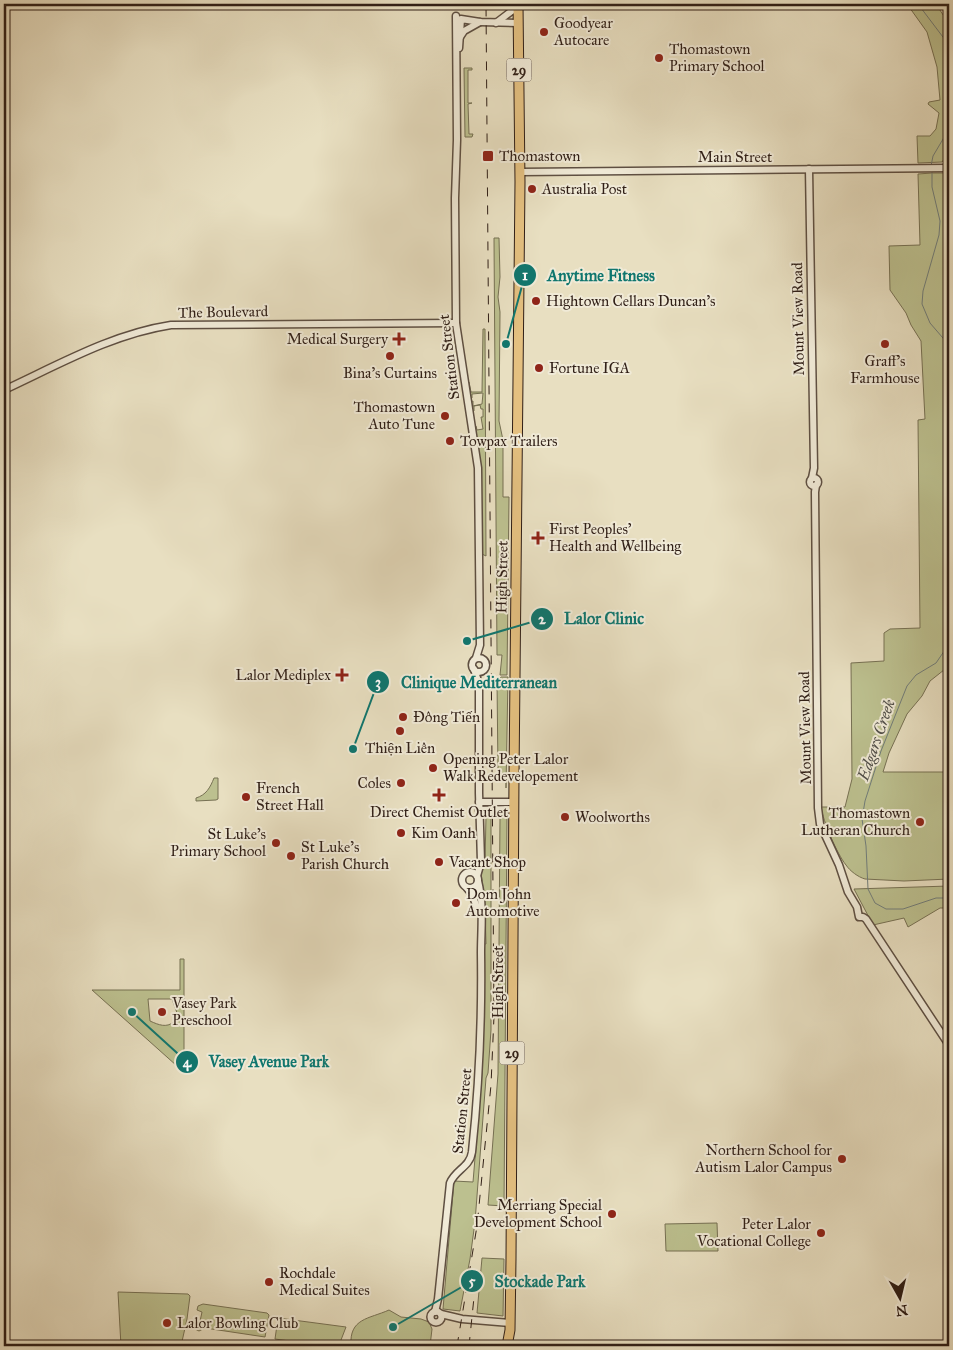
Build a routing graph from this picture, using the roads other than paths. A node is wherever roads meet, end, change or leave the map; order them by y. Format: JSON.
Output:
{"nodes":[{"id":1,"x":518,"y":4,"type":"edge"},
{"id":2,"x":459,"y":17,"type":"junction"},
{"id":3,"x":480,"y":22,"type":"junction"},
{"id":4,"x":496,"y":23,"type":"junction"},
{"id":5,"x":518,"y":23,"type":"junction"},
{"id":6,"x":460,"y":37,"type":"junction"},
{"id":7,"x":457,"y":66,"type":"junction"},
{"id":8,"x":949,"y":168,"type":"edge"},
{"id":9,"x":808,"y":169,"type":"junction"},
{"id":10,"x":520,"y":172,"type":"junction"},
{"id":11,"x":456,"y":323,"type":"junction"},
{"id":12,"x":4,"y":390,"type":"edge"},
{"id":13,"x":480,"y":645,"type":"junction"},
{"id":14,"x":476,"y":658,"type":"junction"},
{"id":15,"x":484,"y":660,"type":"junction"},
{"id":16,"x":474,"y":669,"type":"junction"},
{"id":17,"x":483,"y":670,"type":"junction"},
{"id":18,"x":479,"y":684,"type":"junction"},
{"id":19,"x":514,"y":805,"type":"junction"},
{"id":20,"x":479,"y":806,"type":"junction"},
{"id":21,"x":480,"y":856,"type":"junction"},
{"id":22,"x":469,"y":872,"type":"junction"},
{"id":23,"x":478,"y":879,"type":"junction"},
{"id":24,"x":467,"y":888,"type":"junction"},
{"id":25,"x":481,"y":916,"type":"junction"},
{"id":26,"x":949,"y":1045,"type":"edge"},
{"id":27,"x":510,"y":1326,"type":"junction"},
{"id":28,"x":508,"y":1346,"type":"edge"},
{"id":29,"x":512,"y":1346,"type":"edge"}],
"edges":[{"from":1,"to":4,"type":"street"},
{"from":1,"to":5,"type":"main road","name":"High Street","number":"29"},
{"from":2,"to":3,"type":"street"},
{"from":2,"to":6,"type":"street","name":"Station Street"},
{"from":2,"to":7,"type":"street","name":"Station Street"},
{"from":3,"to":4,"type":"street"},
{"from":3,"to":6,"type":"street"},
{"from":4,"to":5,"type":"street"},
{"from":5,"to":10,"type":"main road","name":"High Street","number":"29"},
{"from":6,"to":7,"type":"street","name":"Station Street"},
{"from":7,"to":11,"type":"street","name":"Station Street"},
{"from":8,"to":9,"type":"street","name":"Main Street"},
{"from":9,"to":10,"type":"street","name":"Main Street"},
{"from":9,"to":26,"type":"street","name":"Mount View Road"},
{"from":10,"to":19,"type":"main road","name":"High Street","number":"29"},
{"from":11,"to":12,"type":"street","name":"The Boulevard"},
{"from":11,"to":13,"type":"street","name":"Station Street"},
{"from":13,"to":14,"type":"street","name":"Station Street"},
{"from":13,"to":15,"type":"street","name":"Station Street"},
{"from":14,"to":15,"type":"street"},
{"from":14,"to":16,"type":"street"},
{"from":15,"to":17,"type":"street"},
{"from":16,"to":17,"type":"street"},
{"from":16,"to":18,"type":"street","name":"Station Street"},
{"from":17,"to":18,"type":"street","name":"Station Street"},
{"from":18,"to":20,"type":"street","name":"Station Street"},
{"from":19,"to":20,"type":"street"},
{"from":19,"to":27,"type":"main road","name":"High Street","number":"29"},
{"from":20,"to":21,"type":"street","name":"Station Street"},
{"from":21,"to":22,"type":"street"},
{"from":21,"to":23,"type":"street","name":"Station Street"},
{"from":22,"to":23,"type":"street"},
{"from":22,"to":24,"type":"street"},
{"from":23,"to":24,"type":"street"},
{"from":23,"to":25,"type":"street","name":"Station Street"},
{"from":24,"to":25,"type":"street","name":"Station Street"},
{"from":25,"to":27,"type":"street","name":"Station Street"},
{"from":27,"to":28,"type":"main road","name":"High Street","number":"29"},
{"from":27,"to":29,"type":"main road","name":"High Street","number":"29"}]}
